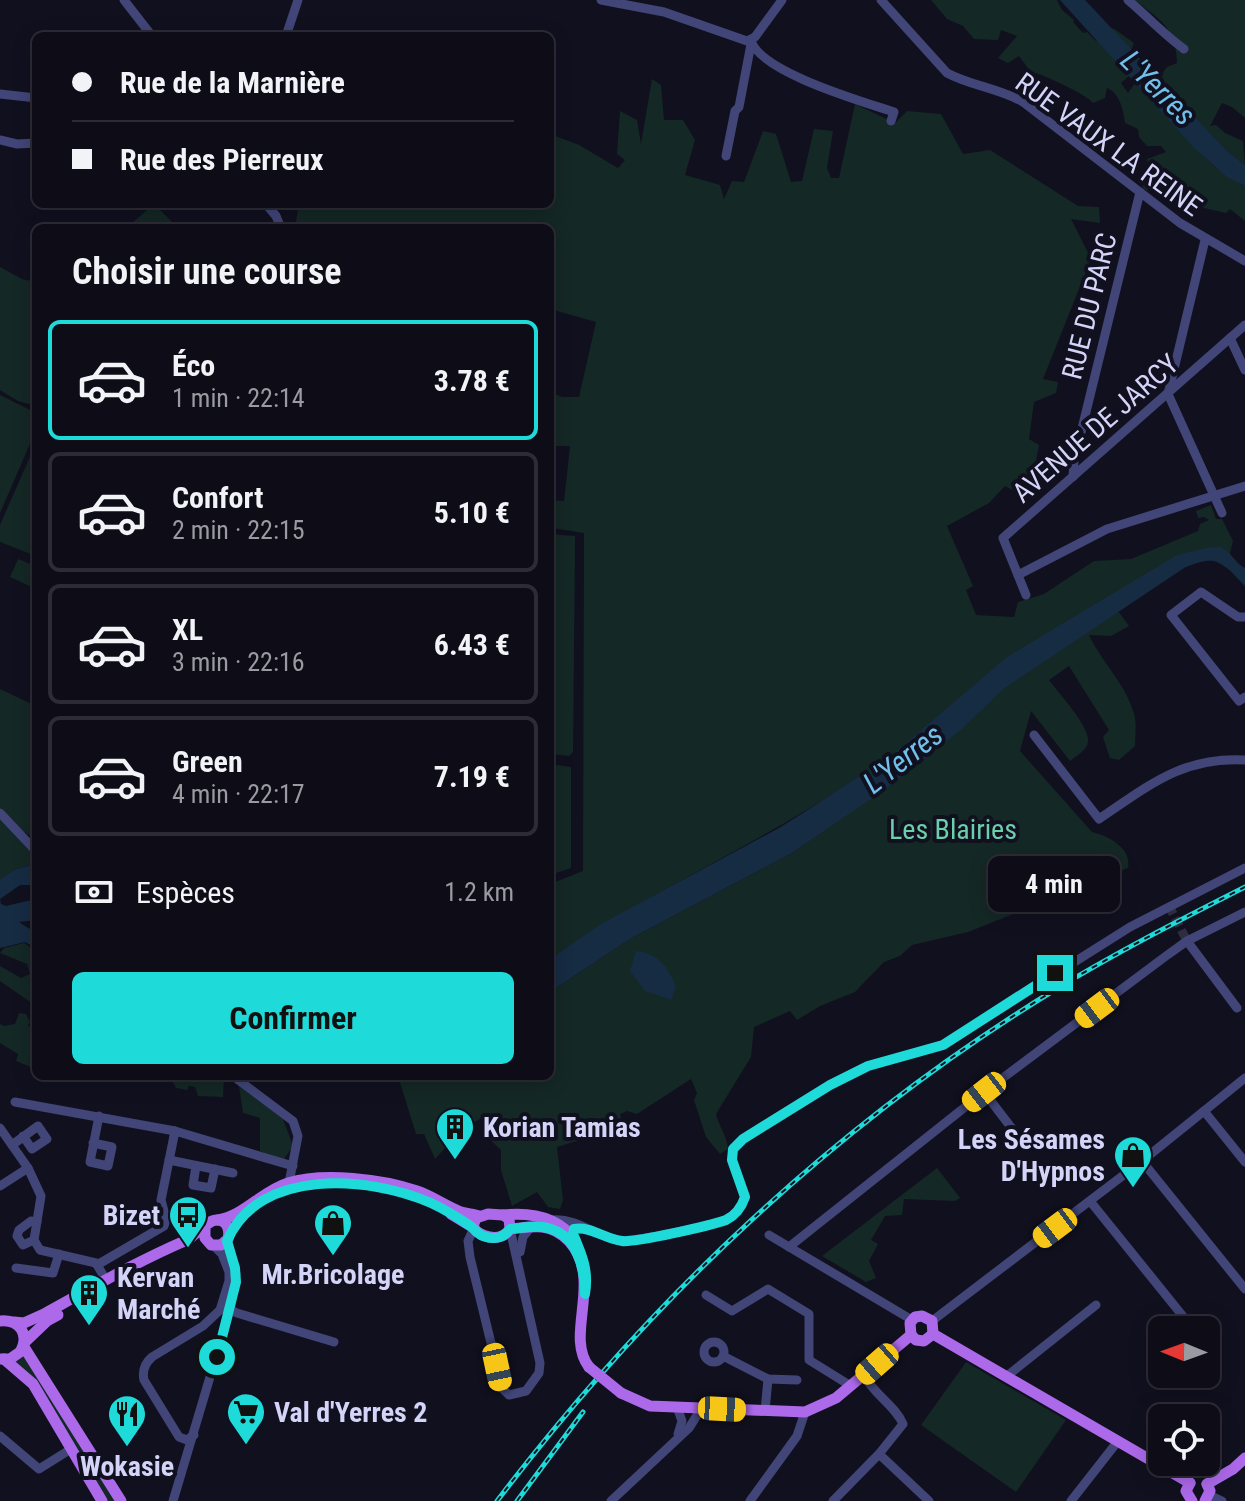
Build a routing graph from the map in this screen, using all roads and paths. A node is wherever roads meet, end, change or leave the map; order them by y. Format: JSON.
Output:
{"nodes":[{"id":1,"x":124,"y":0,"type":"edge"},
{"id":2,"x":298,"y":0,"type":"edge"},
{"id":3,"x":601,"y":0,"type":"edge"},
{"id":4,"x":782,"y":0,"type":"edge"},
{"id":5,"x":881,"y":0,"type":"edge"},
{"id":6,"x":1128,"y":0,"type":"edge"},
{"id":7,"x":149,"y":32,"type":"edge"},
{"id":8,"x":287,"y":32,"type":"edge"},
{"id":9,"x":751,"y":42,"type":"junction"},
{"id":10,"x":1184,"y":49,"type":"dead end"},
{"id":11,"x":0,"y":94,"type":"edge"},
{"id":12,"x":32,"y":98,"type":"edge"},
{"id":13,"x":892,"y":116,"type":"dead end"},
{"id":14,"x":0,"y":140,"type":"edge"},
{"id":15,"x":32,"y":143,"type":"edge"},
{"id":16,"x":726,"y":156,"type":"dead end"},
{"id":17,"x":1140,"y":192,"type":"junction"},
{"id":18,"x":1205,"y":240,"type":"junction"},
{"id":19,"x":1245,"y":261,"type":"edge"},
{"id":20,"x":1245,"y":325,"type":"edge"},
{"id":21,"x":1230,"y":338,"type":"junction"},
{"id":22,"x":1245,"y":370,"type":"edge"},
{"id":23,"x":1168,"y":394,"type":"junction"},
{"id":24,"x":1073,"y":477,"type":"junction"},
{"id":25,"x":1245,"y":486,"type":"edge"},
{"id":26,"x":1215,"y":496,"type":"junction"},
{"id":27,"x":1222,"y":513,"type":"dead end"},
{"id":28,"x":1018,"y":575,"type":"junction"},
{"id":29,"x":1026,"y":595,"type":"dead end"},
{"id":30,"x":1245,"y":617,"type":"edge"},
{"id":31,"x":1245,"y":697,"type":"edge"},
{"id":32,"x":1034,"y":735,"type":"dead end"},
{"id":33,"x":1245,"y":760,"type":"edge"},
{"id":34,"x":0,"y":813,"type":"edge"},
{"id":35,"x":32,"y":847,"type":"edge"},
{"id":36,"x":1245,"y":868,"type":"edge"},
{"id":37,"x":1245,"y":912,"type":"edge"},
{"id":38,"x":1187,"y":941,"type":"junction"},
{"id":39,"x":1237,"y":1008,"type":"dead end"},
{"id":40,"x":1245,"y":1078,"type":"edge"},
{"id":41,"x":238,"y":1080,"type":"edge"},
{"id":42,"x":984,"y":1092,"type":"junction"},
{"id":43,"x":15,"y":1102,"type":"dead end"},
{"id":44,"x":1204,"y":1111,"type":"junction"},
{"id":45,"x":99,"y":1116,"type":"junction"},
{"id":46,"x":0,"y":1128,"type":"edge"},
{"id":47,"x":175,"y":1131,"type":"junction"},
{"id":48,"x":23,"y":1136,"type":"dead end"},
{"id":49,"x":1020,"y":1139,"type":"dead end"},
{"id":50,"x":93,"y":1143,"type":"dead end"},
{"id":51,"x":12,"y":1145,"type":"junction"},
{"id":52,"x":169,"y":1160,"type":"junction"},
{"id":53,"x":1142,"y":1161,"type":"junction"},
{"id":54,"x":1245,"y":1162,"type":"edge"},
{"id":55,"x":196,"y":1166,"type":"junction"},
{"id":56,"x":293,"y":1166,"type":"junction"},
{"id":57,"x":28,"y":1168,"type":"junction"},
{"id":58,"x":215,"y":1169,"type":"junction"},
{"id":59,"x":233,"y":1173,"type":"dead end"},
{"id":60,"x":295,"y":1181,"type":"junction"},
{"id":61,"x":1,"y":1183,"type":"edge"},
{"id":62,"x":1090,"y":1201,"type":"junction"},
{"id":63,"x":503,"y":1215,"type":"junction"},
{"id":64,"x":479,"y":1216,"type":"junction"},
{"id":65,"x":218,"y":1220,"type":"junction"},
{"id":66,"x":553,"y":1220,"type":"junction"},
{"id":67,"x":37,"y":1222,"type":"junction"},
{"id":68,"x":205,"y":1227,"type":"junction"},
{"id":69,"x":531,"y":1227,"type":"junction"},
{"id":70,"x":474,"y":1228,"type":"junction"},
{"id":71,"x":584,"y":1228,"type":"junction"},
{"id":72,"x":510,"y":1229,"type":"junction"},
{"id":73,"x":769,"y":1235,"type":"dead end"},
{"id":74,"x":228,"y":1238,"type":"junction"},
{"id":75,"x":575,"y":1239,"type":"junction"},
{"id":76,"x":34,"y":1240,"type":"junction"},
{"id":77,"x":210,"y":1244,"type":"junction"},
{"id":78,"x":789,"y":1247,"type":"junction"},
{"id":79,"x":59,"y":1254,"type":"junction"},
{"id":80,"x":519,"y":1259,"type":"junction"},
{"id":81,"x":97,"y":1265,"type":"junction"},
{"id":82,"x":16,"y":1268,"type":"dead end"},
{"id":83,"x":106,"y":1280,"type":"junction"},
{"id":84,"x":1245,"y":1289,"type":"edge"},
{"id":85,"x":585,"y":1294,"type":"junction"},
{"id":86,"x":706,"y":1295,"type":"dead end"},
{"id":87,"x":1096,"y":1305,"type":"dead end"},
{"id":88,"x":226,"y":1307,"type":"junction"},
{"id":89,"x":1183,"y":1316,"type":"edge"},
{"id":90,"x":912,"y":1320,"type":"junction"},
{"id":91,"x":0,"y":1321,"type":"edge"},
{"id":92,"x":14,"y":1322,"type":"junction"},
{"id":93,"x":203,"y":1326,"type":"junction"},
{"id":94,"x":932,"y":1328,"type":"junction"},
{"id":95,"x":911,"y":1335,"type":"junction"},
{"id":96,"x":223,"y":1337,"type":"junction"},
{"id":97,"x":334,"y":1342,"type":"dead end"},
{"id":98,"x":24,"y":1344,"type":"junction"},
{"id":99,"x":723,"y":1356,"type":"dead end"},
{"id":100,"x":2,"y":1359,"type":"edge"},
{"id":101,"x":864,"y":1375,"type":"junction"},
{"id":102,"x":1007,"y":1376,"type":"junction"},
{"id":103,"x":768,"y":1379,"type":"junction"},
{"id":104,"x":797,"y":1380,"type":"dead end"},
{"id":105,"x":851,"y":1386,"type":"junction"},
{"id":106,"x":701,"y":1409,"type":"junction"},
{"id":107,"x":765,"y":1411,"type":"junction"},
{"id":108,"x":679,"y":1412,"type":"junction"},
{"id":109,"x":805,"y":1412,"type":"junction"},
{"id":110,"x":694,"y":1421,"type":"junction"},
{"id":111,"x":194,"y":1435,"type":"junction"},
{"id":112,"x":0,"y":1436,"type":"edge"},
{"id":113,"x":1118,"y":1441,"type":"junction"},
{"id":114,"x":669,"y":1444,"type":"junction"},
{"id":115,"x":71,"y":1449,"type":"junction"},
{"id":116,"x":879,"y":1454,"type":"junction"},
{"id":117,"x":1245,"y":1458,"type":"edge"},
{"id":118,"x":1190,"y":1483,"type":"junction"},
{"id":119,"x":1207,"y":1493,"type":"edge"},
{"id":120,"x":1190,"y":1500,"type":"edge"},
{"id":121,"x":102,"y":1501,"type":"edge"},
{"id":122,"x":121,"y":1501,"type":"edge"},
{"id":123,"x":173,"y":1501,"type":"edge"},
{"id":124,"x":611,"y":1501,"type":"edge"},
{"id":125,"x":750,"y":1501,"type":"edge"},
{"id":126,"x":833,"y":1501,"type":"edge"},
{"id":127,"x":929,"y":1501,"type":"edge"},
{"id":128,"x":1071,"y":1501,"type":"edge"},
{"id":129,"x":1222,"y":1501,"type":"edge"}],
"edges":[{"from":1,"to":7,"type":"street"},
{"from":2,"to":8,"type":"street"},
{"from":3,"to":9,"type":"street"},
{"from":4,"to":9,"type":"street"},
{"from":5,"to":17,"type":"street","name":"RUE VAUX LA REINE"},
{"from":6,"to":10,"type":"street"},
{"from":9,"to":13,"type":"street"},
{"from":9,"to":16,"type":"street"},
{"from":11,"to":12,"type":"street"},
{"from":14,"to":15,"type":"street"},
{"from":17,"to":18,"type":"street","name":"RUE VAUX LA REINE"},
{"from":17,"to":24,"type":"street","name":"RUE DU PARC"},
{"from":18,"to":19,"type":"street","name":"RUE VAUX LA REINE"},
{"from":18,"to":23,"type":"street"},
{"from":20,"to":21,"type":"street","name":"AVENUE DE JARCY"},
{"from":21,"to":22,"type":"street"},
{"from":21,"to":23,"type":"street","name":"AVENUE DE JARCY"},
{"from":23,"to":24,"type":"street","name":"AVENUE DE JARCY"},
{"from":23,"to":26,"type":"street"},
{"from":24,"to":28,"type":"street","name":"AVENUE DE JARCY"},
{"from":25,"to":26,"type":"street"},
{"from":26,"to":27,"type":"street"},
{"from":26,"to":28,"type":"street"},
{"from":28,"to":29,"type":"street"},
{"from":30,"to":31,"type":"street"},
{"from":32,"to":33,"type":"street"},
{"from":34,"to":35,"type":"street"},
{"from":36,"to":71,"type":"street"},
{"from":37,"to":38,"type":"street"},
{"from":38,"to":39,"type":"street"},
{"from":38,"to":42,"type":"street"},
{"from":40,"to":44,"type":"street"},
{"from":41,"to":56,"type":"street"},
{"from":42,"to":49,"type":"street"},
{"from":42,"to":78,"type":"street"},
{"from":43,"to":45,"type":"street"},
{"from":44,"to":53,"type":"street"},
{"from":44,"to":54,"type":"street"},
{"from":45,"to":47,"type":"street"},
{"from":45,"to":50,"type":"street"},
{"from":46,"to":51,"type":"street"},
{"from":47,"to":52,"type":"street"},
{"from":47,"to":56,"type":"street"},
{"from":48,"to":51,"type":"street"},
{"from":51,"to":57,"type":"street"},
{"from":52,"to":55,"type":"street"},
{"from":52,"to":81,"type":"street"},
{"from":53,"to":62,"type":"street"},
{"from":53,"to":84,"type":"street"},
{"from":55,"to":58,"type":"street"},
{"from":55,"to":58,"type":"street"},
{"from":56,"to":60,"type":"street"},
{"from":57,"to":61,"type":"street"},
{"from":57,"to":67,"type":"street"},
{"from":58,"to":59,"type":"street"},
{"from":60,"to":64,"type":"main road"},
{"from":60,"to":65,"type":"main road"},
{"from":62,"to":89,"type":"street"},
{"from":62,"to":94,"type":"street"},
{"from":63,"to":64,"type":"main road"},
{"from":63,"to":66,"type":"main road"},
{"from":63,"to":72,"type":"main road"},
{"from":64,"to":70,"type":"main road"},
{"from":65,"to":68,"type":"main road"},
{"from":65,"to":74,"type":"main road"},
{"from":66,"to":71,"type":"street"},
{"from":66,"to":75,"type":"main road"},
{"from":67,"to":76,"type":"street"},
{"from":67,"to":76,"type":"street"},
{"from":68,"to":77,"type":"main road"},
{"from":68,"to":83,"type":"main road"},
{"from":69,"to":72,"type":"main road"},
{"from":69,"to":80,"type":"street"},
{"from":69,"to":85,"type":"main road"},
{"from":70,"to":72,"type":"main road"},
{"from":70,"to":74,"type":"main road"},
{"from":70,"to":80,"type":"street"},
{"from":71,"to":75,"type":"street"},
{"from":72,"to":80,"type":"street"},
{"from":73,"to":78,"type":"street"},
{"from":74,"to":77,"type":"main road"},
{"from":74,"to":88,"type":"street"},
{"from":75,"to":85,"type":"main road"},
{"from":76,"to":79,"type":"street"},
{"from":77,"to":88,"type":"street"},
{"from":77,"to":98,"type":"main road"},
{"from":78,"to":90,"type":"street"},
{"from":79,"to":81,"type":"street"},
{"from":79,"to":82,"type":"street"},
{"from":81,"to":83,"type":"street"},
{"from":83,"to":92,"type":"main road"},
{"from":85,"to":108,"type":"main road","bridge":true},
{"from":86,"to":105,"type":"street"},
{"from":87,"to":102,"type":"street"},
{"from":88,"to":93,"type":"street"},
{"from":88,"to":96,"type":"street"},
{"from":88,"to":97,"type":"street"},
{"from":90,"to":94,"type":"main road"},
{"from":90,"to":95,"type":"main road"},
{"from":91,"to":92,"type":"main road"},
{"from":92,"to":98,"type":"main road"},
{"from":93,"to":96,"type":"street"},
{"from":93,"to":111,"type":"street"},
{"from":94,"to":95,"type":"main road"},
{"from":94,"to":102,"type":"main road"},
{"from":95,"to":101,"type":"main road"},
{"from":96,"to":111,"type":"street"},
{"from":98,"to":100,"type":"main road"},
{"from":98,"to":122,"type":"main road"},
{"from":99,"to":103,"type":"street"},
{"from":100,"to":115,"type":"main road"},
{"from":101,"to":105,"type":"main road"},
{"from":101,"to":116,"type":"street"},
{"from":102,"to":113,"type":"main road"},
{"from":103,"to":104,"type":"street"},
{"from":103,"to":107,"type":"street"},
{"from":105,"to":109,"type":"main road"},
{"from":106,"to":107,"type":"main road"},
{"from":106,"to":108,"type":"main road"},
{"from":106,"to":110,"type":"street"},
{"from":107,"to":109,"type":"main road"},
{"from":108,"to":110,"type":"street"},
{"from":108,"to":114,"type":"street"},
{"from":109,"to":125,"type":"street"},
{"from":110,"to":114,"type":"street"},
{"from":111,"to":123,"type":"street"},
{"from":112,"to":115,"type":"street"},
{"from":113,"to":118,"type":"main road"},
{"from":113,"to":128,"type":"street"},
{"from":114,"to":124,"type":"street"},
{"from":115,"to":121,"type":"main road"},
{"from":116,"to":126,"type":"street"},
{"from":116,"to":127,"type":"street"},
{"from":117,"to":119,"type":"main road"},
{"from":118,"to":119,"type":"main road"},
{"from":118,"to":120,"type":"main road"},
{"from":119,"to":129,"type":"street"}]}
